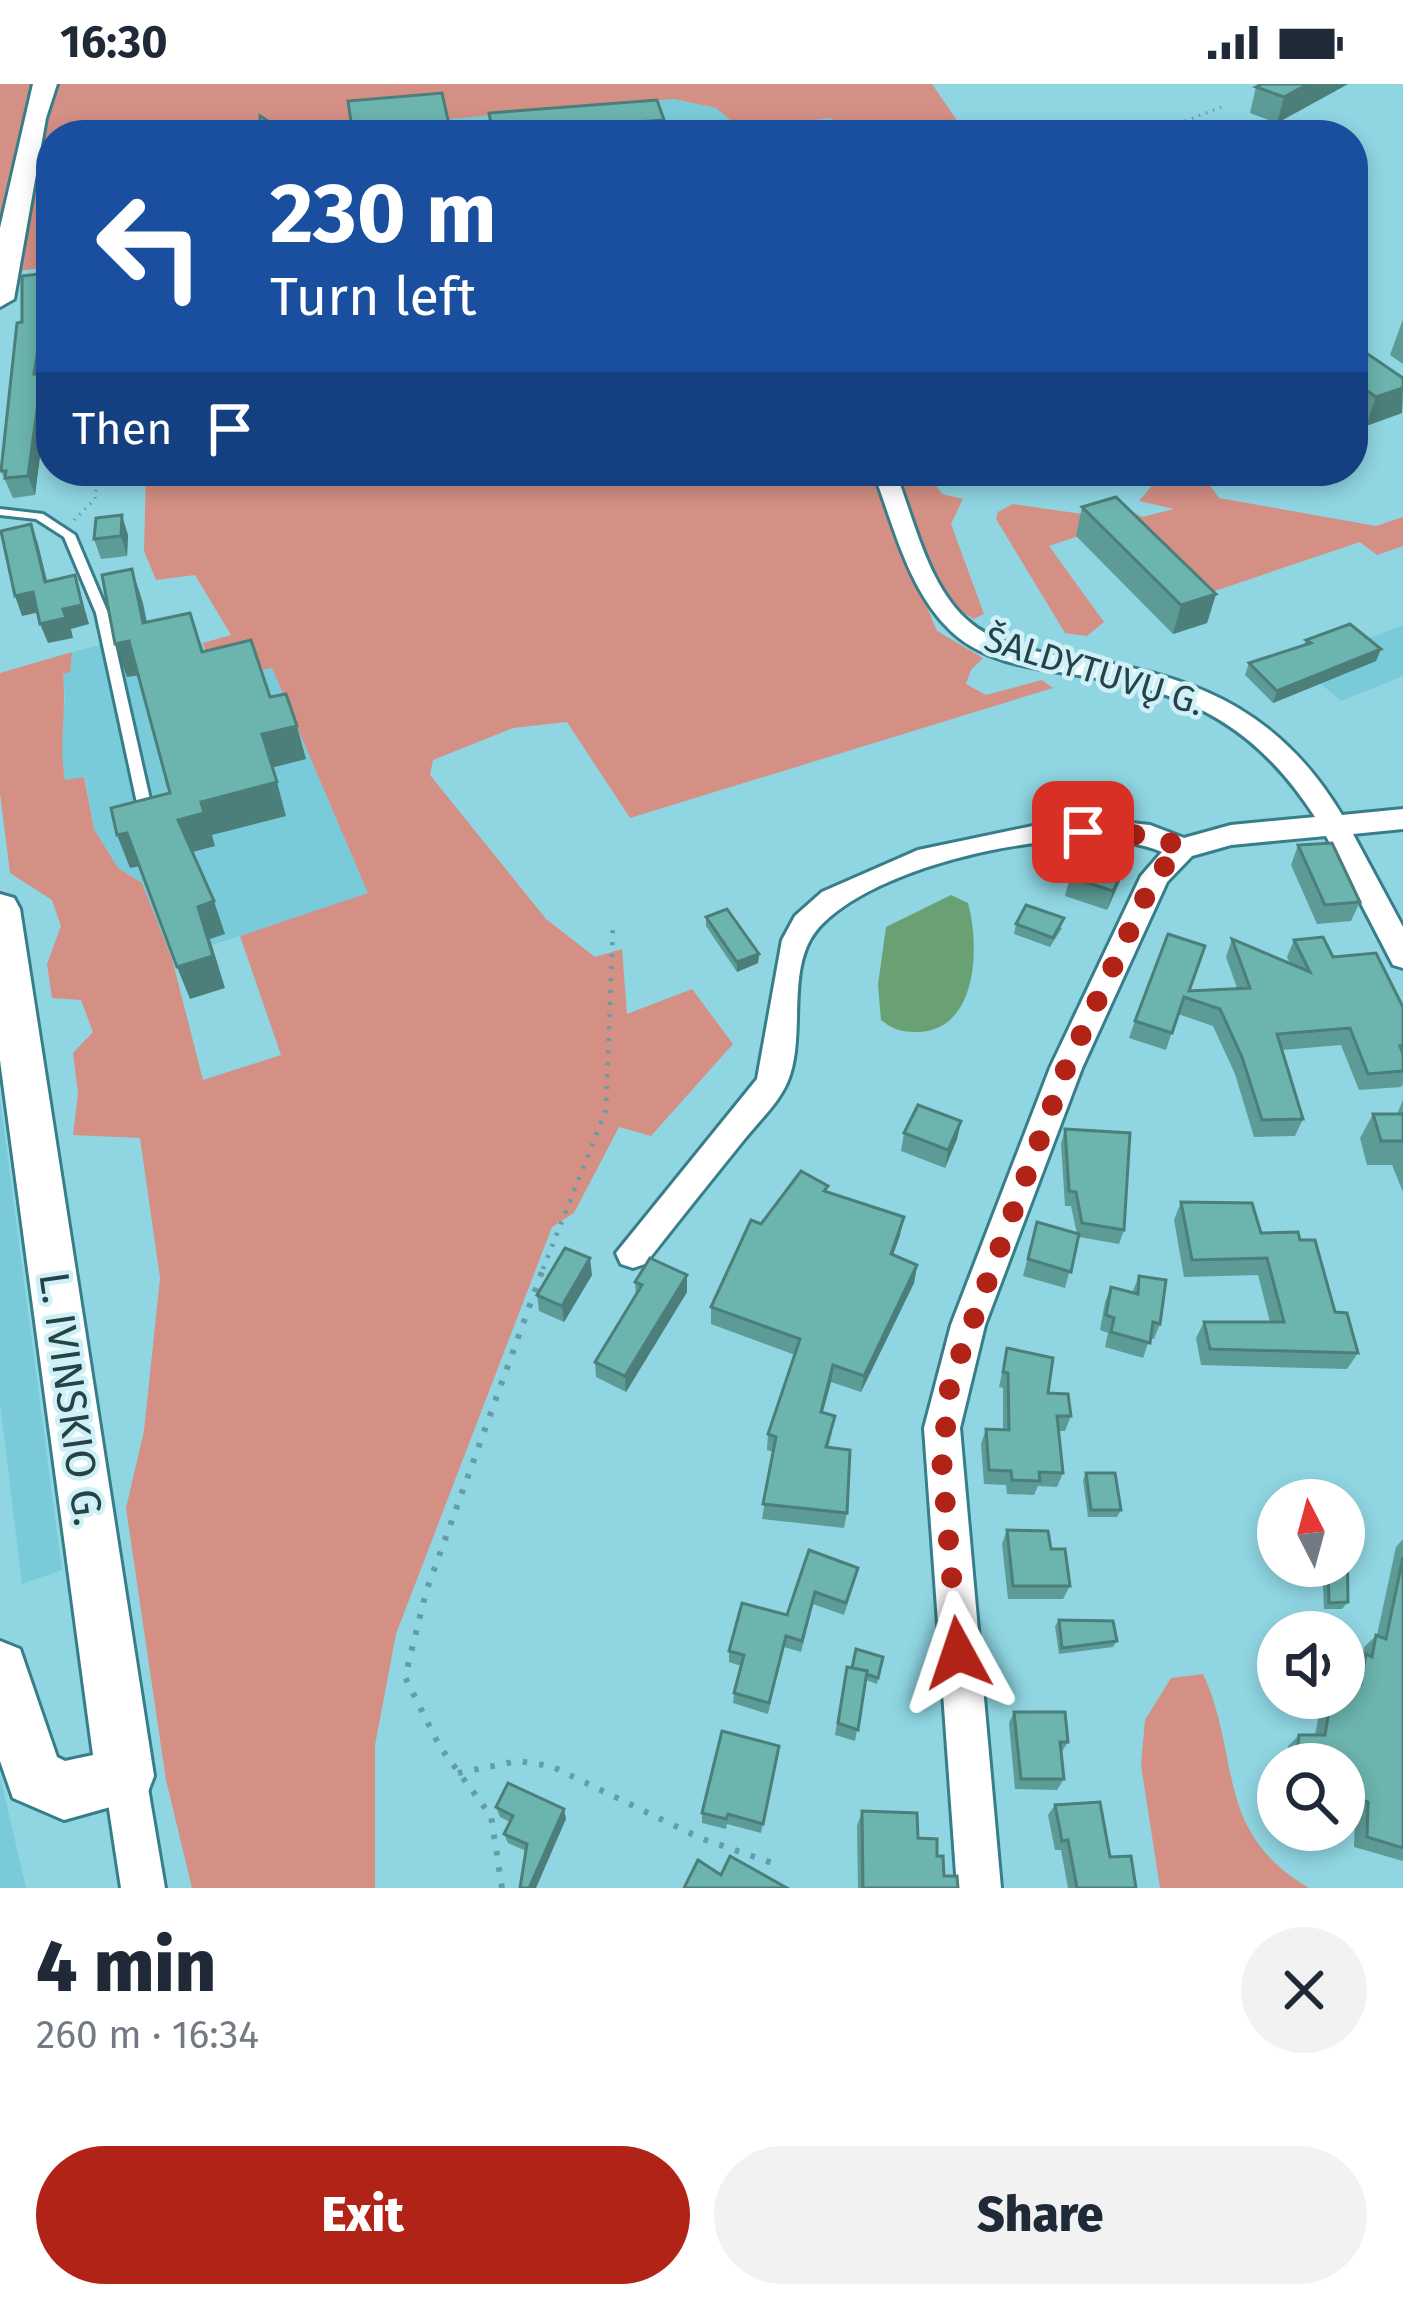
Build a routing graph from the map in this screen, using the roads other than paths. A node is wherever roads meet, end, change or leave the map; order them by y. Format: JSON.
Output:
{"nodes":[{"id":1,"x":45,"y":84,"type":"edge"},
{"id":2,"x":0,"y":299,"type":"edge"},
{"id":3,"x":890,"y":486,"type":"edge"},
{"id":4,"x":0,"y":512,"type":"edge"},
{"id":5,"x":147,"y":818,"type":"edge"},
{"id":6,"x":1403,"y":820,"type":"edge"},
{"id":7,"x":1332,"y":824,"type":"junction"},
{"id":8,"x":1182,"y":849,"type":"junction"},
{"id":9,"x":1391,"y":908,"type":"edge"},
{"id":10,"x":0,"y":909,"type":"edge"},
{"id":11,"x":1403,"y":957,"type":"edge"},
{"id":12,"x":633,"y":1253,"type":"dead end"},
{"id":13,"x":0,"y":1669,"type":"edge"},
{"id":14,"x":125,"y":1776,"type":"junction"},
{"id":15,"x":142,"y":1888,"type":"edge"},
{"id":16,"x":979,"y":1888,"type":"edge"}],
"edges":[{"from":1,"to":2,"type":"street"},
{"from":3,"to":7,"type":"street","name":"ŠALDYTUVŲ G."},
{"from":4,"to":5,"type":"lane"},
{"from":6,"to":7,"type":"street"},
{"from":7,"to":8,"type":"street"},
{"from":7,"to":9,"type":"street","name":"ŠALDYTUVŲ G."},
{"from":8,"to":12,"type":"street"},
{"from":8,"to":16,"type":"street"},
{"from":9,"to":11,"type":"street","name":"ŠALDYTUVŲ G."},
{"from":10,"to":14,"type":"street","name":"L. IVINSKIO G."},
{"from":13,"to":14,"type":"street"},
{"from":14,"to":15,"type":"street","name":"L. IVINSKIO G."}]}
